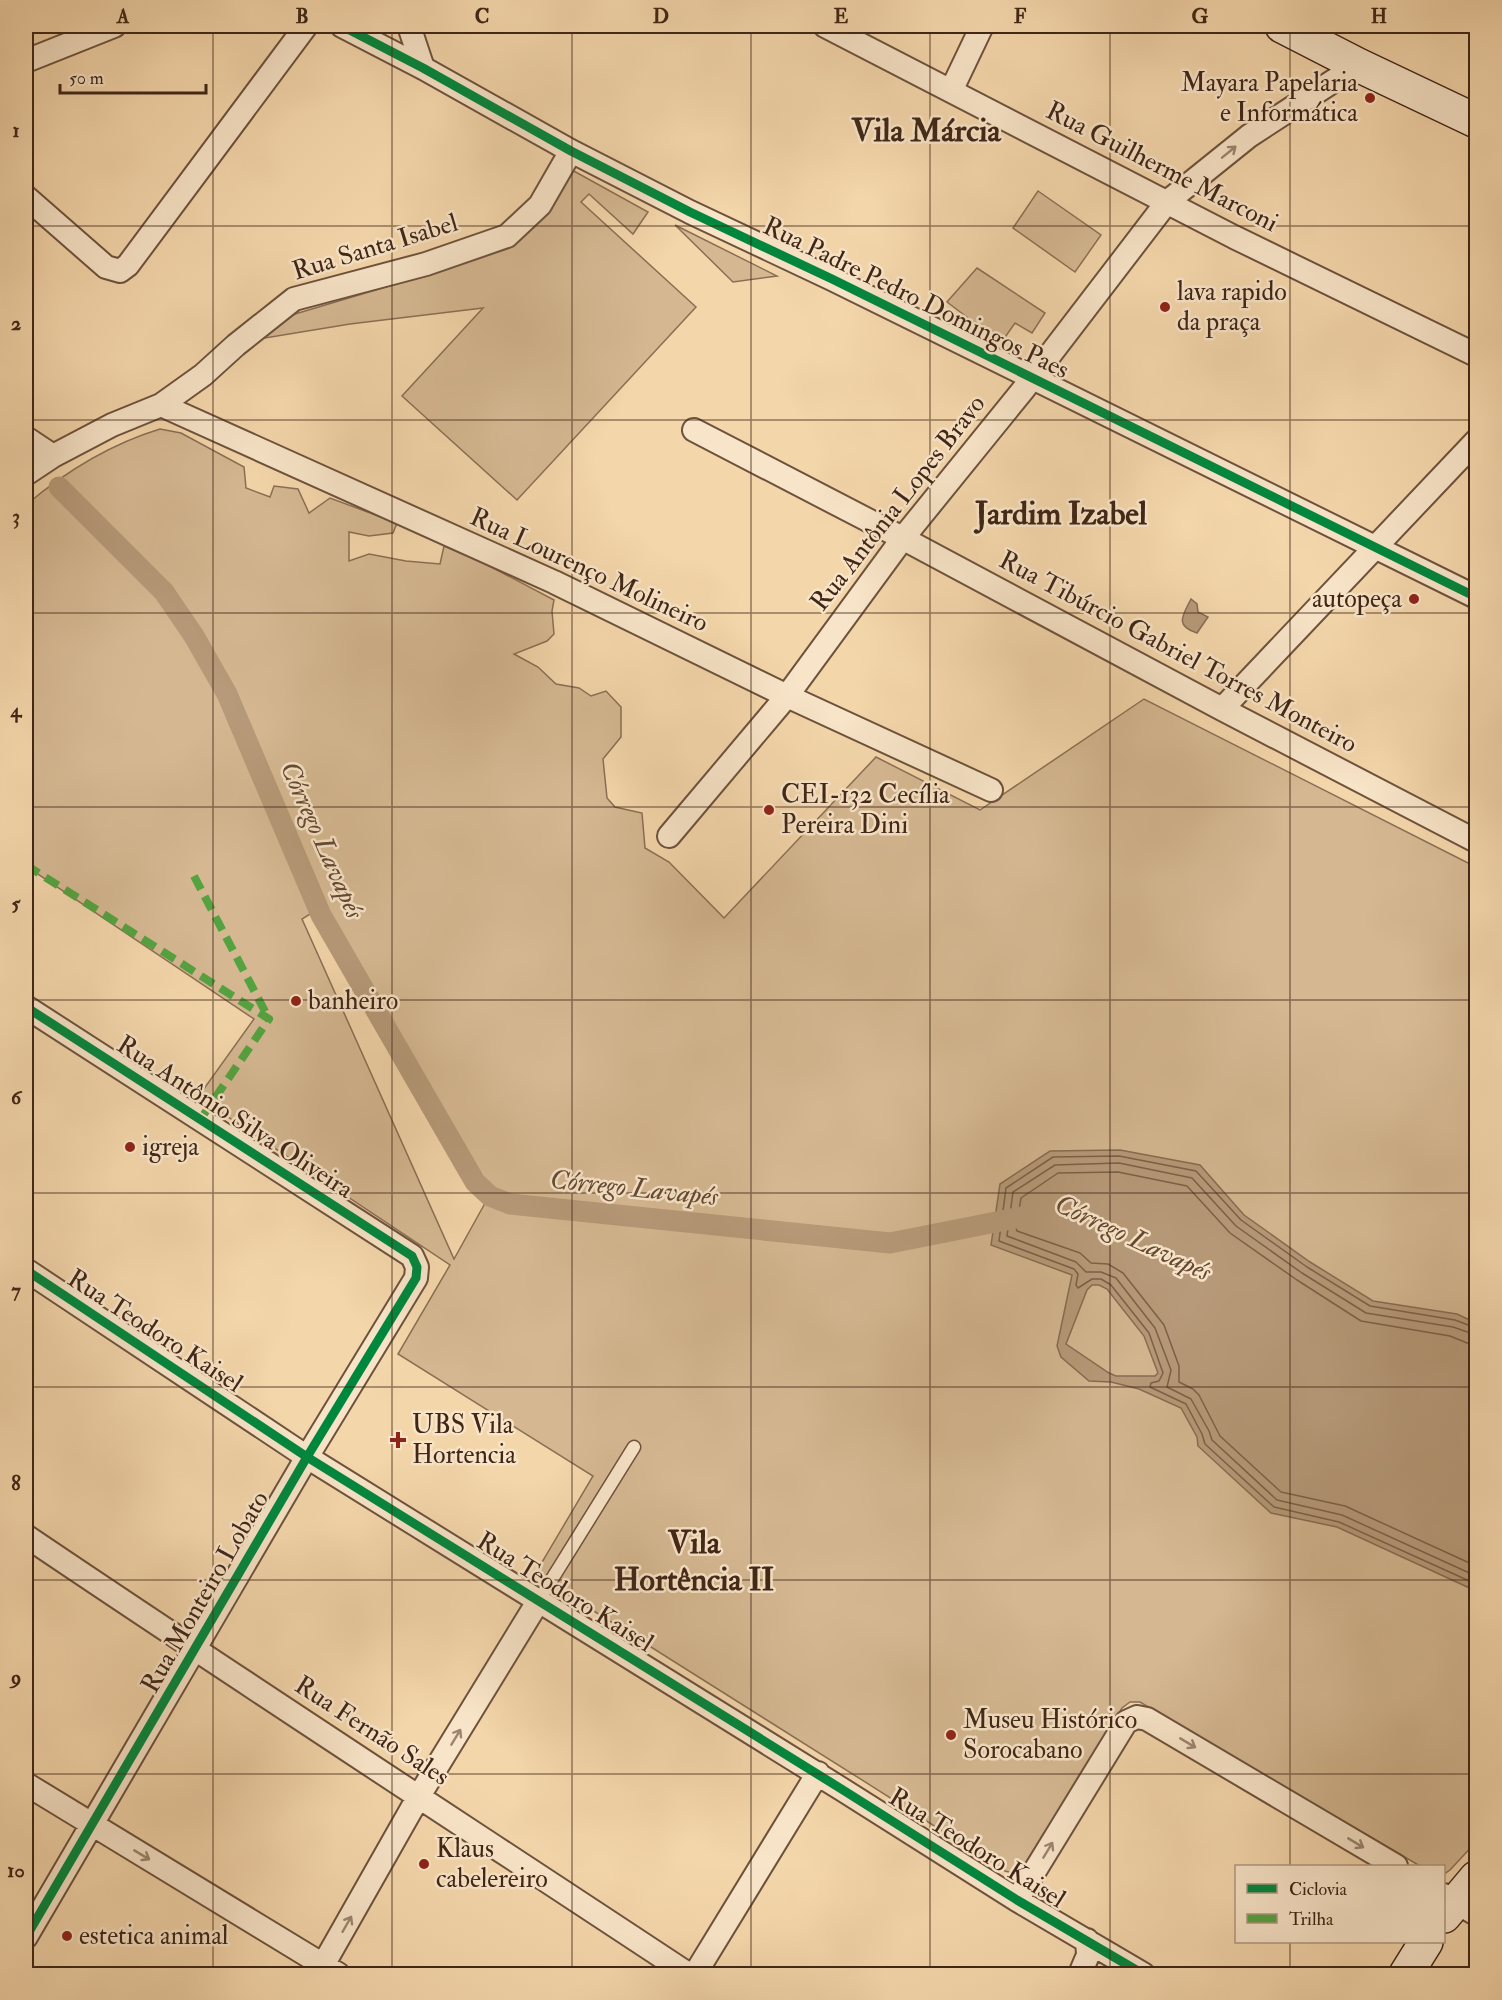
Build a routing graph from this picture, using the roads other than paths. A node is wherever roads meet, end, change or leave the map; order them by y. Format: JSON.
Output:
{"nodes":[{"id":1,"x":114,"y":26,"type":"edge"},
{"id":2,"x":306,"y":26,"type":"edge"},
{"id":3,"x":342,"y":26,"type":"edge"},
{"id":4,"x":409,"y":26,"type":"edge"},
{"id":5,"x":825,"y":26,"type":"edge"},
{"id":6,"x":982,"y":26,"type":"edge"},
{"id":7,"x":1282,"y":26,"type":"edge"},
{"id":8,"x":26,"y":61,"type":"edge"},
{"id":9,"x":1358,"y":65,"type":"junction"},
{"id":10,"x":423,"y":68,"type":"junction"},
{"id":11,"x":951,"y":91,"type":"junction"},
{"id":12,"x":1476,"y":121,"type":"edge"},
{"id":13,"x":571,"y":151,"type":"junction"},
{"id":14,"x":26,"y":197,"type":"edge"},
{"id":15,"x":1167,"y":202,"type":"junction"},
{"id":16,"x":1476,"y":355,"type":"edge"},
{"id":17,"x":1032,"y":378,"type":"junction"},
{"id":18,"x":161,"y":405,"type":"junction"},
{"id":19,"x":694,"y":430,"type":"dead end"},
{"id":20,"x":26,"y":438,"type":"edge"},
{"id":21,"x":1476,"y":441,"type":"edge"},
{"id":22,"x":50,"y":459,"type":"junction"},
{"id":23,"x":26,"y":474,"type":"edge"},
{"id":24,"x":903,"y":538,"type":"junction"},
{"id":25,"x":1374,"y":548,"type":"junction"},
{"id":26,"x":1476,"y":597,"type":"edge"},
{"id":27,"x":787,"y":696,"type":"junction"},
{"id":28,"x":1222,"y":709,"type":"junction"},
{"id":29,"x":992,"y":790,"type":"dead end"},
{"id":30,"x":669,"y":836,"type":"dead end"},
{"id":31,"x":1476,"y":841,"type":"edge"},
{"id":32,"x":26,"y":1007,"type":"edge"},
{"id":33,"x":417,"y":1267,"type":"joint"},
{"id":34,"x":26,"y":1270,"type":"edge"},
{"id":35,"x":634,"y":1447,"type":"dead end"},
{"id":36,"x":307,"y":1457,"type":"junction"},
{"id":37,"x":26,"y":1536,"type":"edge"},
{"id":38,"x":539,"y":1600,"type":"junction"},
{"id":39,"x":195,"y":1650,"type":"junction"},
{"id":40,"x":818,"y":1773,"type":"junction"},
{"id":41,"x":26,"y":1784,"type":"edge"},
{"id":42,"x":419,"y":1796,"type":"junction"},
{"id":43,"x":92,"y":1825,"type":"junction"},
{"id":44,"x":1394,"y":1865,"type":"edge"},
{"id":45,"x":1017,"y":1900,"type":"junction"},
{"id":46,"x":26,"y":1937,"type":"edge"},
{"id":47,"x":1087,"y":1940,"type":"junction"},
{"id":48,"x":1425,"y":1943,"type":"edge"},
{"id":49,"x":327,"y":1971,"type":"edge"},
{"id":50,"x":688,"y":1974,"type":"edge"},
{"id":51,"x":695,"y":1974,"type":"edge"},
{"id":52,"x":1080,"y":1974,"type":"edge"},
{"id":53,"x":1143,"y":1974,"type":"edge"},
{"id":54,"x":1406,"y":1974,"type":"edge"}],
"edges":[{"from":1,"to":8,"type":"street"},
{"from":2,"to":14,"type":"street"},
{"from":3,"to":10,"type":"street","name":"Rua Padre Pedro Domingos Paes"},
{"from":4,"to":10,"type":"street"},
{"from":5,"to":11,"type":"street","name":"Rua Guilherme Marconi"},
{"from":6,"to":11,"type":"street"},
{"from":7,"to":9,"type":"main road"},
{"from":9,"to":12,"type":"main road"},
{"from":15,"to":9,"type":"street","name":"Rua Antônia Lopes Bravo","one_way":true},
{"from":10,"to":13,"type":"street","name":"Rua Padre Pedro Domingos Paes"},
{"from":11,"to":15,"type":"street","name":"Rua Guilherme Marconi"},
{"from":13,"to":17,"type":"street","name":"Rua Padre Pedro Domingos Paes"},
{"from":13,"to":18,"type":"street","name":"Rua Santa Isabel"},
{"from":15,"to":16,"type":"street","name":"Rua Guilherme Marconi"},
{"from":15,"to":17,"type":"street","name":"Rua Antônia Lopes Bravo"},
{"from":17,"to":24,"type":"street","name":"Rua Antônia Lopes Bravo"},
{"from":17,"to":25,"type":"street","name":"Rua Padre Pedro Domingos Paes"},
{"from":18,"to":22,"type":"street","name":"Rua Santa Isabel"},
{"from":18,"to":27,"type":"street","name":"Rua Lourenço Molineiro"},
{"from":19,"to":24,"type":"street","name":"Rua Tibúrcio Gabriel Torres Monteiro"},
{"from":20,"to":22,"type":"street"},
{"from":21,"to":25,"type":"street"},
{"from":22,"to":23,"type":"street","name":"Rua Santa Isabel"},
{"from":24,"to":27,"type":"street","name":"Rua Antônia Lopes Bravo"},
{"from":24,"to":28,"type":"street","name":"Rua Tibúrcio Gabriel Torres Monteiro"},
{"from":25,"to":26,"type":"street","name":"Rua Padre Pedro Domingos Paes"},
{"from":25,"to":28,"type":"street"},
{"from":27,"to":29,"type":"street","name":"Rua Lourenço Molineiro"},
{"from":27,"to":30,"type":"street","name":"Rua Antônia Lopes Bravo"},
{"from":28,"to":31,"type":"street","name":"Rua Tibúrcio Gabriel Torres Monteiro"},
{"from":32,"to":33,"type":"street","name":"Rua Antônio Silva Oliveira"},
{"from":33,"to":36,"type":"street","name":"Rua Monteiro Lobato"},
{"from":34,"to":36,"type":"street","name":"Rua Teodoro Kaisel"},
{"from":35,"to":38,"type":"lane"},
{"from":36,"to":38,"type":"street","name":"Rua Teodoro Kaisel"},
{"from":36,"to":39,"type":"street","name":"Rua Monteiro Lobato"},
{"from":37,"to":39,"type":"street","name":"Rua Fernão Sales"},
{"from":38,"to":40,"type":"street","name":"Rua Teodoro Kaisel"},
{"from":42,"to":38,"type":"street","one_way":true},
{"from":39,"to":42,"type":"street","name":"Rua Fernão Sales"},
{"from":39,"to":43,"type":"street","name":"Rua Monteiro Lobato"},
{"from":40,"to":45,"type":"street","name":"Rua Teodoro Kaisel"},
{"from":40,"to":51,"type":"street"},
{"from":41,"to":43,"type":"street"},
{"from":49,"to":42,"type":"street","one_way":true},
{"from":42,"to":50,"type":"street","name":"Rua Fernão Sales"},
{"from":43,"to":46,"type":"street","name":"Rua Monteiro Lobato"},
{"from":43,"to":49,"type":"street","one_way":true},
{"from":45,"to":44,"type":"street","one_way":true},
{"from":45,"to":47,"type":"street","name":"Rua Teodoro Kaisel"},
{"from":47,"to":52,"type":"street"},
{"from":47,"to":53,"type":"street","name":"Rua Teodoro Kaisel"},
{"from":48,"to":54,"type":"main road"}]}
